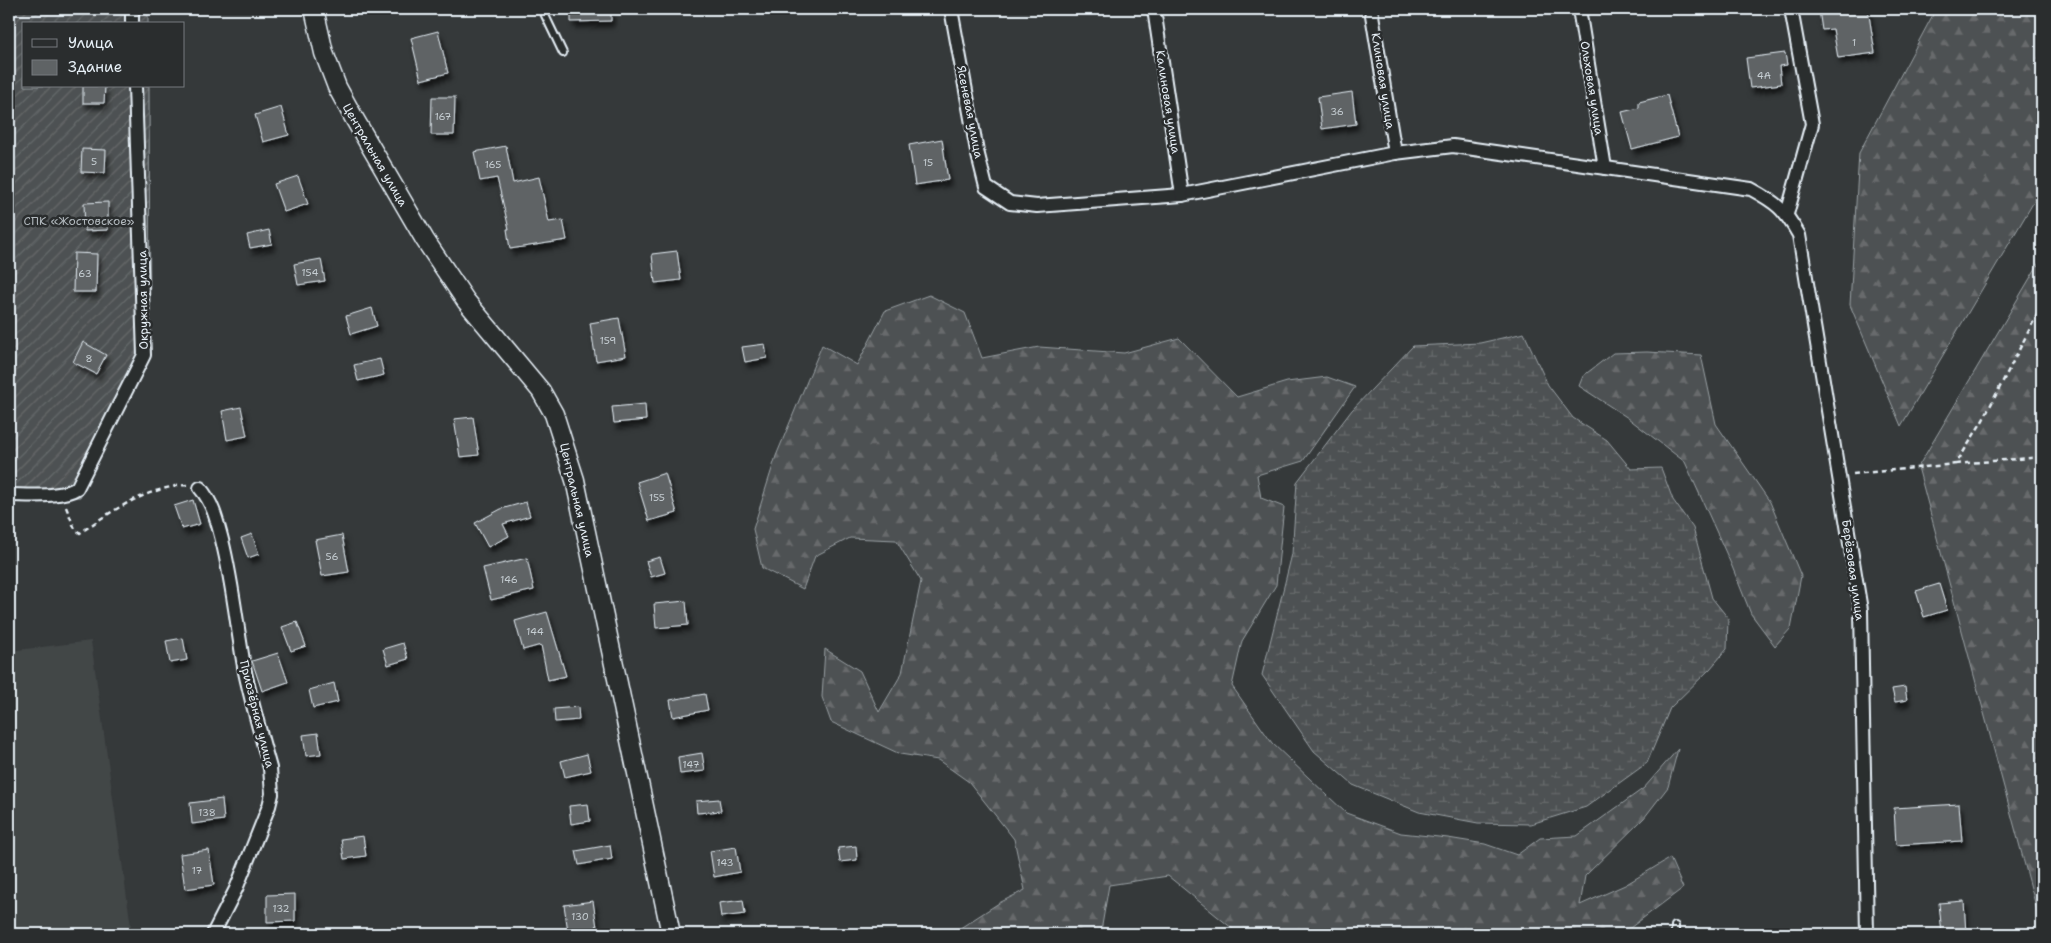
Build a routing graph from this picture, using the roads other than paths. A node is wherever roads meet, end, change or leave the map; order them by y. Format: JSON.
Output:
{"nodes":[{"id":1,"x":132,"y":9,"type":"edge"},
{"id":2,"x":314,"y":9,"type":"edge"},
{"id":3,"x":542,"y":9,"type":"edge"},
{"id":4,"x":951,"y":9,"type":"edge"},
{"id":5,"x":1154,"y":9,"type":"edge"},
{"id":6,"x":1371,"y":9,"type":"edge"},
{"id":7,"x":1579,"y":9,"type":"edge"},
{"id":8,"x":1791,"y":9,"type":"edge"},
{"id":9,"x":132,"y":22,"type":"edge"},
{"id":10,"x":563,"y":52,"type":"dead end"},
{"id":11,"x":135,"y":88,"type":"edge"},
{"id":12,"x":1395,"y":153,"type":"junction"},
{"id":13,"x":1605,"y":168,"type":"junction"},
{"id":14,"x":1182,"y":195,"type":"junction"},
{"id":15,"x":1787,"y":214,"type":"junction"},
{"id":16,"x":200,"y":488,"type":"road end"},
{"id":17,"x":9,"y":495,"type":"edge"},
{"id":18,"x":1674,"y":926,"type":"dead end"},
{"id":19,"x":212,"y":934,"type":"edge"},
{"id":20,"x":671,"y":934,"type":"edge"},
{"id":21,"x":1674,"y":934,"type":"edge"},
{"id":22,"x":1867,"y":934,"type":"edge"}],
"edges":[{"from":1,"to":9,"type":"street"},
{"from":2,"to":20,"type":"street","name":"Центральная улица"},
{"from":3,"to":10,"type":"lane"},
{"from":4,"to":14,"type":"street","name":"Ясеневая улица"},
{"from":5,"to":14,"type":"street","name":"Калиновая улица"},
{"from":6,"to":12,"type":"street","name":"Клиновая улица"},
{"from":7,"to":13,"type":"street","name":"Ольховая улица"},
{"from":8,"to":15,"type":"street"},
{"from":11,"to":17,"type":"street","name":"Окружная улица"},
{"from":12,"to":13,"type":"street"},
{"from":12,"to":14,"type":"street"},
{"from":13,"to":15,"type":"street"},
{"from":15,"to":22,"type":"street","name":"Берёзовая улица"},
{"from":16,"to":19,"type":"street","name":"Приозёрная улица"},
{"from":18,"to":21,"type":"lane"}]}
